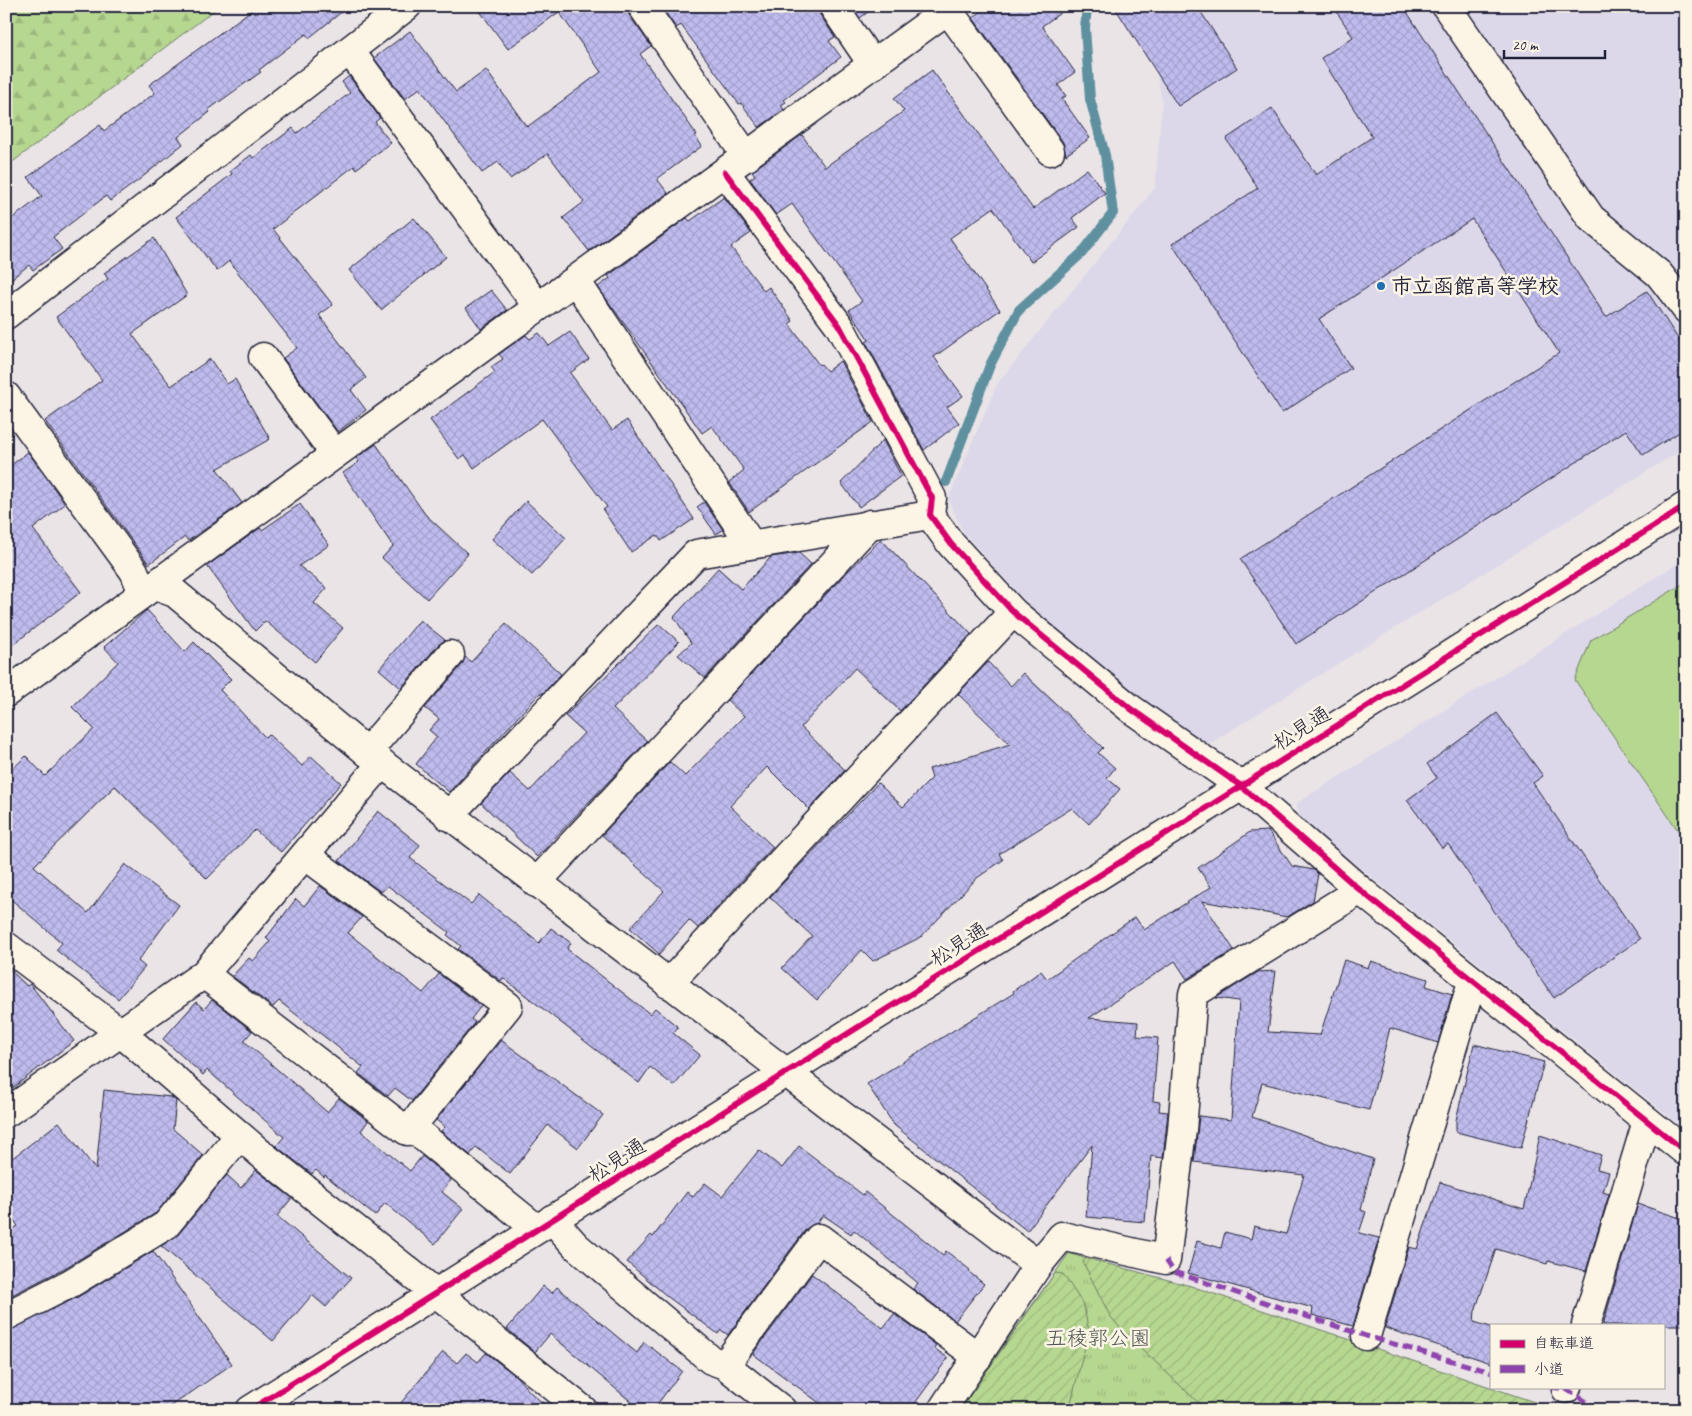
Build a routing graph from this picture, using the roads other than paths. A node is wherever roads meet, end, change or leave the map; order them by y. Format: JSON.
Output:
{"nodes":[{"id":1,"x":407,"y":6,"type":"edge"},
{"id":2,"x":642,"y":6,"type":"edge"},
{"id":3,"x":833,"y":6,"type":"edge"},
{"id":4,"x":1446,"y":6,"type":"edge"},
{"id":5,"x":950,"y":8,"type":"edge"},
{"id":6,"x":350,"y":51,"type":"junction"},
{"id":7,"x":873,"y":65,"type":"junction"},
{"id":8,"x":1050,"y":151,"type":"dead end"},
{"id":9,"x":736,"y":165,"type":"junction"},
{"id":10,"x":576,"y":280,"type":"junction"},
{"id":11,"x":538,"y":307,"type":"junction"},
{"id":12,"x":1686,"y":309,"type":"edge"},
{"id":13,"x":6,"y":315,"type":"edge"},
{"id":14,"x":263,"y":357,"type":"dead end"},
{"id":15,"x":6,"y":396,"type":"edge"},
{"id":16,"x":335,"y":454,"type":"junction"},
{"id":17,"x":1686,"y":506,"type":"edge"},
{"id":18,"x":930,"y":515,"type":"junction"},
{"id":19,"x":870,"y":524,"type":"junction"},
{"id":20,"x":750,"y":544,"type":"junction"},
{"id":21,"x":148,"y":589,"type":"junction"},
{"id":22,"x":1014,"y":612,"type":"junction"},
{"id":23,"x":450,"y":655,"type":"dead end"},
{"id":24,"x":10,"y":683,"type":"edge"},
{"id":25,"x":374,"y":758,"type":"junction"},
{"id":26,"x":1241,"y":786,"type":"junction"},
{"id":27,"x":448,"y":816,"type":"junction"},
{"id":28,"x":305,"y":855,"type":"junction"},
{"id":29,"x":536,"y":883,"type":"junction"},
{"id":30,"x":1360,"y":890,"type":"junction"},
{"id":31,"x":6,"y":946,"type":"edge"},
{"id":32,"x":204,"y":974,"type":"junction"},
{"id":33,"x":1472,"y":982,"type":"junction"},
{"id":34,"x":668,"y":984,"type":"junction"},
{"id":35,"x":120,"y":1032,"type":"junction"},
{"id":36,"x":786,"y":1072,"type":"junction"},
{"id":37,"x":6,"y":1113,"type":"edge"},
{"id":38,"x":1647,"y":1121,"type":"junction"},
{"id":39,"x":411,"y":1127,"type":"junction"},
{"id":40,"x":239,"y":1136,"type":"junction"},
{"id":41,"x":1686,"y":1152,"type":"edge"},
{"id":42,"x":545,"y":1224,"type":"junction"},
{"id":43,"x":1038,"y":1265,"type":"junction"},
{"id":44,"x":435,"y":1293,"type":"junction"},
{"id":45,"x":6,"y":1316,"type":"edge"},
{"id":46,"x":1586,"y":1324,"type":"edge"},
{"id":47,"x":1366,"y":1336,"type":"dead end"},
{"id":48,"x":978,"y":1357,"type":"junction"},
{"id":49,"x":725,"y":1365,"type":"junction"},
{"id":50,"x":250,"y":1410,"type":"edge"},
{"id":51,"x":582,"y":1410,"type":"edge"},
{"id":52,"x":782,"y":1410,"type":"edge"},
{"id":53,"x":942,"y":1410,"type":"edge"}],
"edges":[{"from":1,"to":6,"type":"street"},
{"from":2,"to":9,"type":"street"},
{"from":3,"to":7,"type":"street"},
{"from":4,"to":12,"type":"street"},
{"from":5,"to":7,"type":"street"},
{"from":5,"to":8,"type":"street"},
{"from":6,"to":11,"type":"street"},
{"from":6,"to":13,"type":"street"},
{"from":7,"to":9,"type":"street"},
{"from":9,"to":10,"type":"street"},
{"from":9,"to":18,"type":"street"},
{"from":10,"to":11,"type":"street"},
{"from":10,"to":20,"type":"street"},
{"from":11,"to":16,"type":"street"},
{"from":14,"to":16,"type":"street"},
{"from":15,"to":21,"type":"street"},
{"from":16,"to":21,"type":"street"},
{"from":17,"to":26,"type":"street","name":"松見通"},
{"from":18,"to":19,"type":"street"},
{"from":18,"to":22,"type":"street"},
{"from":19,"to":20,"type":"street"},
{"from":19,"to":29,"type":"street"},
{"from":20,"to":27,"type":"street"},
{"from":21,"to":24,"type":"street"},
{"from":21,"to":25,"type":"street"},
{"from":22,"to":26,"type":"street"},
{"from":22,"to":34,"type":"street"},
{"from":23,"to":25,"type":"street"},
{"from":25,"to":27,"type":"street"},
{"from":25,"to":28,"type":"street"},
{"from":26,"to":30,"type":"street"},
{"from":26,"to":36,"type":"street","name":"松見通"},
{"from":27,"to":29,"type":"street"},
{"from":28,"to":32,"type":"street"},
{"from":28,"to":39,"type":"street"},
{"from":29,"to":34,"type":"street"},
{"from":30,"to":33,"type":"street"},
{"from":30,"to":43,"type":"street"},
{"from":31,"to":35,"type":"street"},
{"from":32,"to":35,"type":"street"},
{"from":32,"to":39,"type":"street"},
{"from":33,"to":38,"type":"street"},
{"from":33,"to":47,"type":"street"},
{"from":34,"to":36,"type":"street"},
{"from":35,"to":37,"type":"street"},
{"from":35,"to":40,"type":"street"},
{"from":36,"to":42,"type":"street","name":"松見通"},
{"from":36,"to":43,"type":"street"},
{"from":38,"to":41,"type":"street"},
{"from":38,"to":46,"type":"street"},
{"from":39,"to":42,"type":"street"},
{"from":40,"to":44,"type":"street"},
{"from":40,"to":45,"type":"street"},
{"from":42,"to":44,"type":"street","name":"松見通"},
{"from":42,"to":49,"type":"street"},
{"from":43,"to":48,"type":"street"},
{"from":44,"to":50,"type":"street","name":"松見通"},
{"from":44,"to":51,"type":"street"},
{"from":48,"to":49,"type":"street"},
{"from":48,"to":53,"type":"street"},
{"from":49,"to":52,"type":"street"}]}
